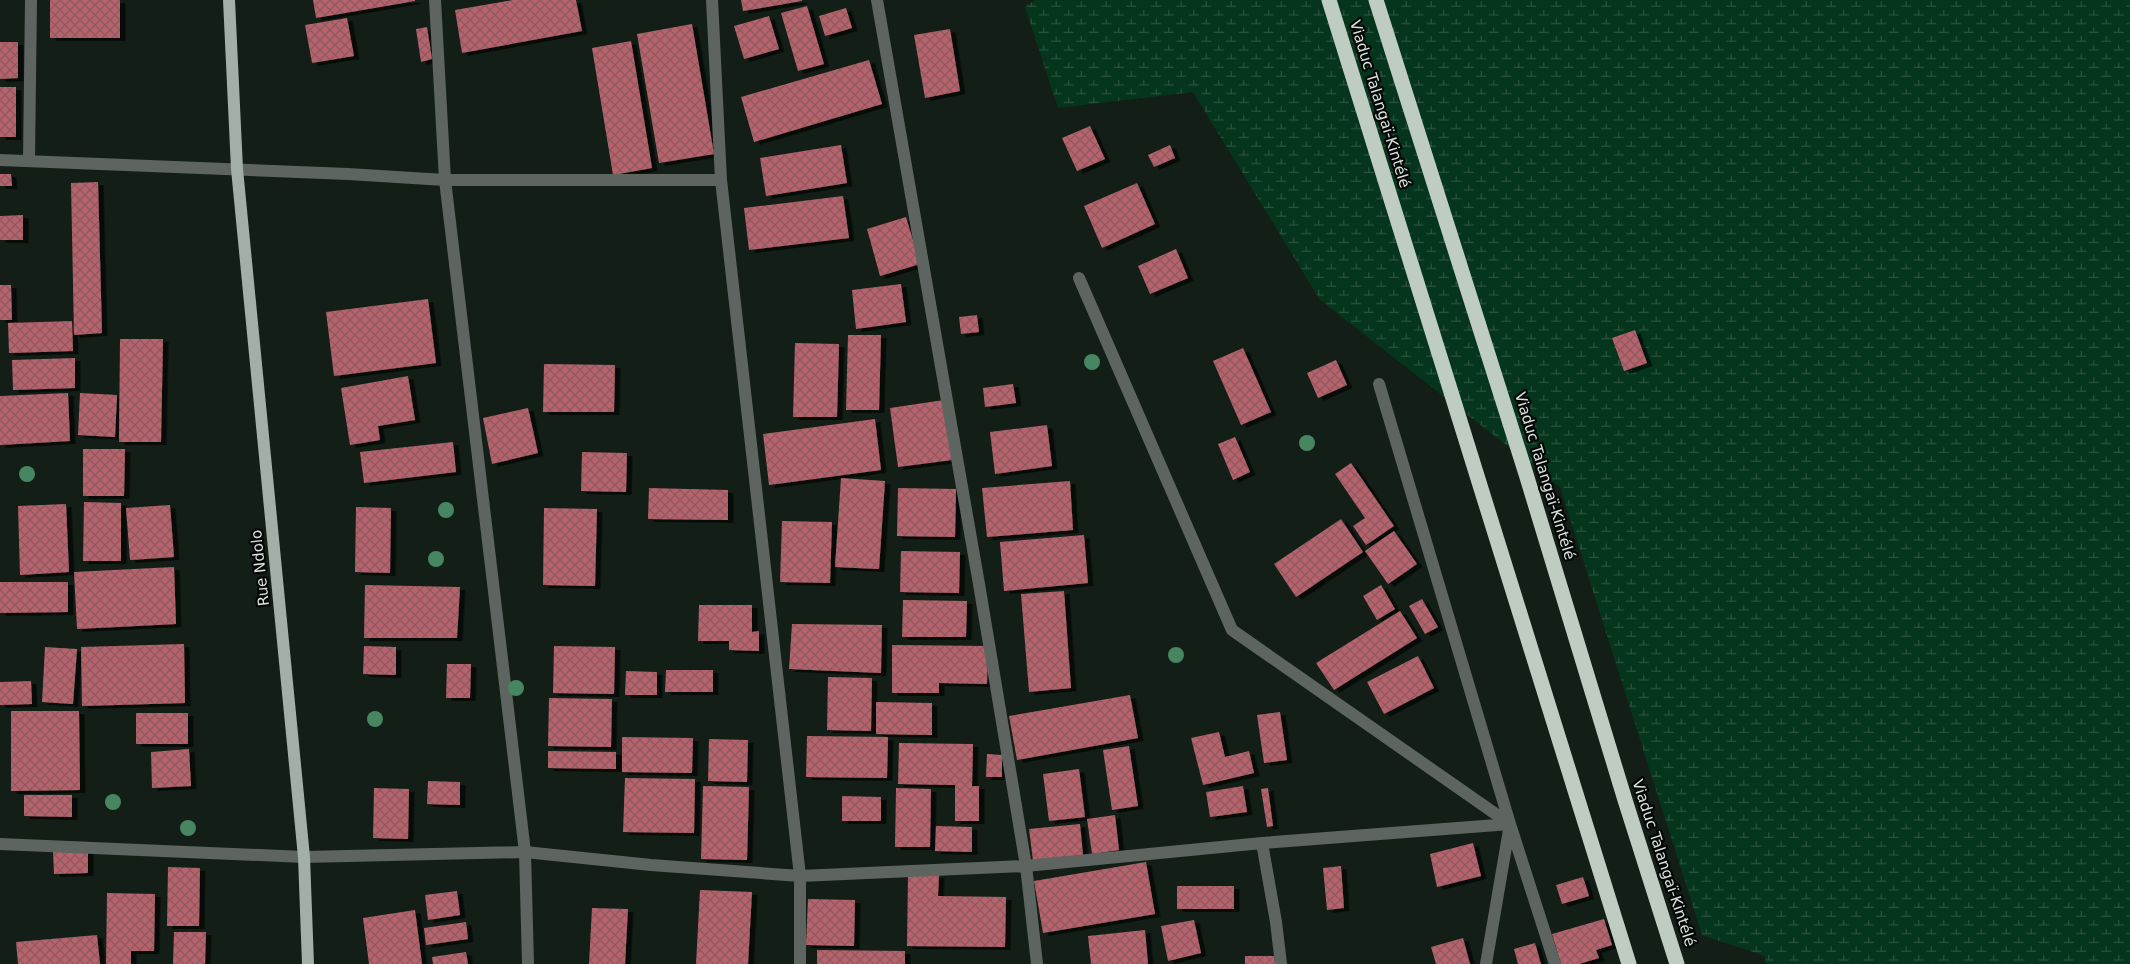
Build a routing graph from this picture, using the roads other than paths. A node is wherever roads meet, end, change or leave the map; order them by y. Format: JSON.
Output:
{"nodes":[{"id":1,"x":31,"y":0,"type":"edge"},
{"id":2,"x":229,"y":0,"type":"edge"},
{"id":3,"x":435,"y":0,"type":"edge"},
{"id":4,"x":712,"y":0,"type":"edge"},
{"id":5,"x":877,"y":0,"type":"edge"},
{"id":6,"x":1329,"y":0,"type":"edge"},
{"id":7,"x":1376,"y":0,"type":"edge"},
{"id":8,"x":0,"y":160,"type":"edge"},
{"id":9,"x":29,"y":160,"type":"junction"},
{"id":10,"x":237,"y":169,"type":"junction"},
{"id":11,"x":445,"y":180,"type":"junction"},
{"id":12,"x":722,"y":180,"type":"junction"},
{"id":13,"x":1079,"y":278,"type":"dead end"},
{"id":14,"x":1379,"y":384,"type":"dead end"},
{"id":15,"x":1510,"y":824,"type":"junction"},
{"id":16,"x":1262,"y":843,"type":"junction"},
{"id":17,"x":0,"y":844,"type":"edge"},
{"id":18,"x":525,"y":852,"type":"junction"},
{"id":19,"x":304,"y":857,"type":"junction"},
{"id":20,"x":1026,"y":866,"type":"junction"},
{"id":21,"x":800,"y":876,"type":"junction"},
{"id":22,"x":308,"y":964,"type":"edge"},
{"id":23,"x":528,"y":964,"type":"edge"},
{"id":24,"x":800,"y":964,"type":"edge"},
{"id":25,"x":1037,"y":964,"type":"edge"},
{"id":26,"x":1281,"y":964,"type":"edge"},
{"id":27,"x":1486,"y":964,"type":"edge"},
{"id":28,"x":1555,"y":964,"type":"edge"},
{"id":29,"x":1629,"y":964,"type":"edge"},
{"id":30,"x":1677,"y":964,"type":"edge"}],
"edges":[{"from":1,"to":9,"type":"street"},
{"from":2,"to":10,"type":"main road","name":"Rue Ndolo"},
{"from":3,"to":11,"type":"street"},
{"from":4,"to":12,"type":"street"},
{"from":5,"to":20,"type":"street"},
{"from":6,"to":29,"type":"highway","name":"Viaduc Talangaï-Kintélé"},
{"from":7,"to":30,"type":"highway","name":"Viaduc Talangaï-Kintélé"},
{"from":8,"to":9,"type":"street"},
{"from":9,"to":10,"type":"street"},
{"from":10,"to":11,"type":"street"},
{"from":10,"to":19,"type":"main road","name":"Rue Ndolo"},
{"from":11,"to":12,"type":"street"},
{"from":11,"to":18,"type":"street"},
{"from":12,"to":21,"type":"street"},
{"from":13,"to":15,"type":"street"},
{"from":14,"to":15,"type":"street"},
{"from":15,"to":16,"type":"street"},
{"from":15,"to":27,"type":"street"},
{"from":15,"to":28,"type":"street"},
{"from":16,"to":20,"type":"street"},
{"from":16,"to":26,"type":"street"},
{"from":17,"to":19,"type":"street"},
{"from":18,"to":19,"type":"street"},
{"from":18,"to":21,"type":"street"},
{"from":18,"to":23,"type":"street"},
{"from":19,"to":22,"type":"main road","name":"Rue Ndolo"},
{"from":20,"to":21,"type":"street"},
{"from":20,"to":25,"type":"street"},
{"from":21,"to":24,"type":"street"}]}
